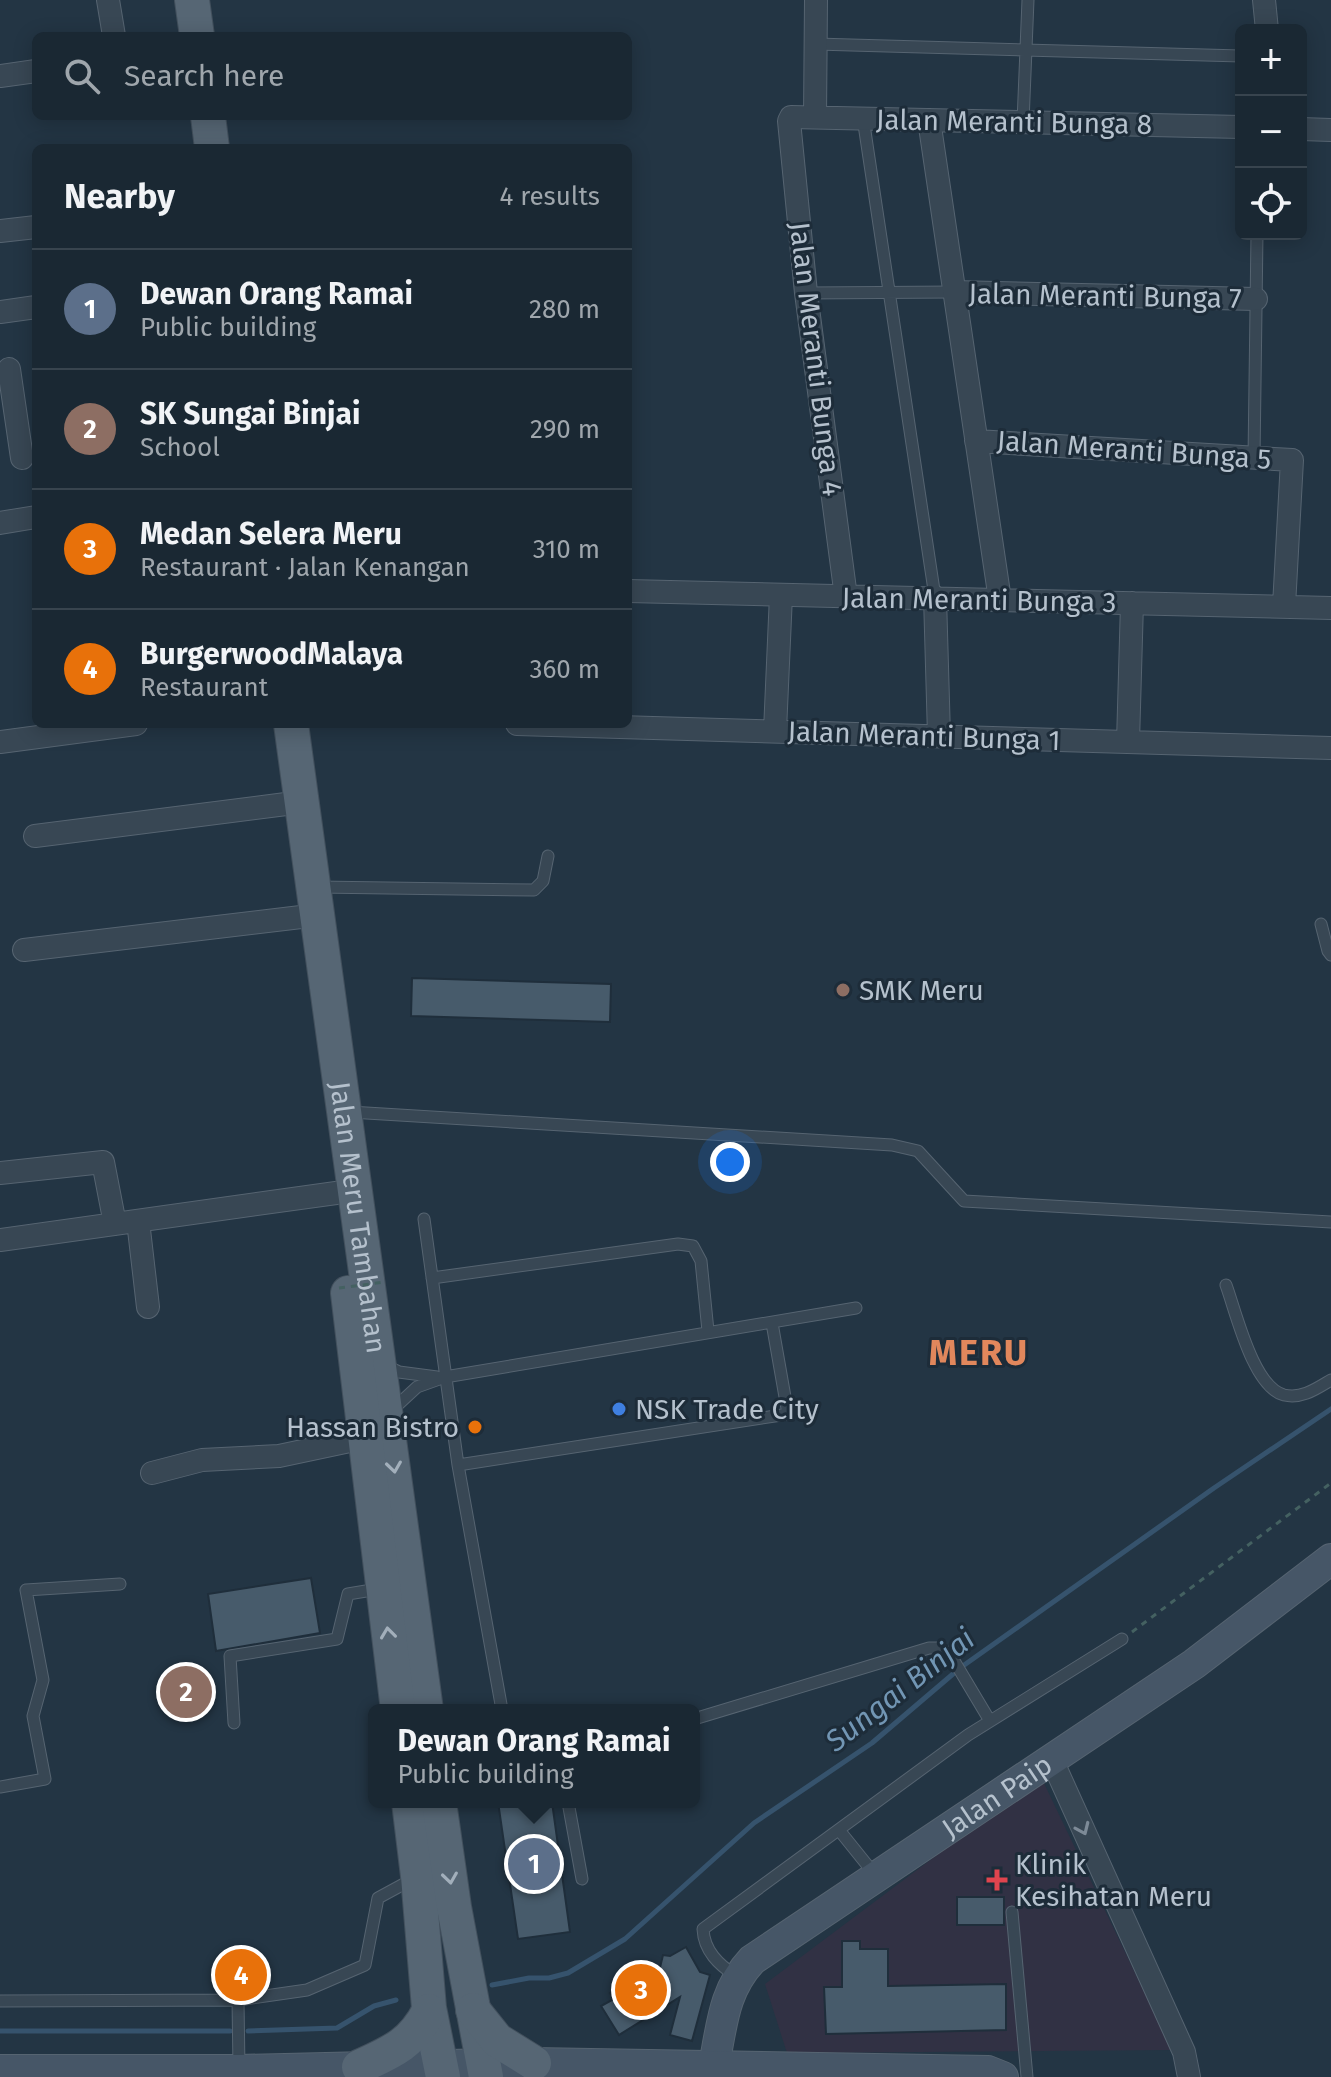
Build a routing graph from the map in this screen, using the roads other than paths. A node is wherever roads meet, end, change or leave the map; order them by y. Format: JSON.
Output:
{"nodes":[{"id":1,"x":108,"y":0,"type":"edge"},
{"id":2,"x":172,"y":0,"type":"edge"},
{"id":3,"x":192,"y":0,"type":"edge"},
{"id":4,"x":816,"y":0,"type":"edge"},
{"id":5,"x":1028,"y":0,"type":"edge"},
{"id":6,"x":1264,"y":0,"type":"edge"},
{"id":7,"x":1266,"y":24,"type":"edge"},
{"id":8,"x":113,"y":32,"type":"edge"},
{"id":9,"x":176,"y":32,"type":"edge"},
{"id":10,"x":196,"y":32,"type":"edge"},
{"id":11,"x":816,"y":44,"type":"junction"},
{"id":12,"x":1026,"y":51,"type":"junction"},
{"id":13,"x":1235,"y":56,"type":"edge"},
{"id":14,"x":32,"y":72,"type":"edge"},
{"id":15,"x":0,"y":76,"type":"edge"},
{"id":16,"x":815,"y":117,"type":"junction"},
{"id":17,"x":863,"y":118,"type":"junction"},
{"id":18,"x":188,"y":120,"type":"edge"},
{"id":19,"x":208,"y":120,"type":"edge"},
{"id":20,"x":929,"y":120,"type":"junction"},
{"id":21,"x":789,"y":121,"type":"joint"},
{"id":22,"x":1023,"y":122,"type":"junction"},
{"id":23,"x":1235,"y":127,"type":"edge"},
{"id":24,"x":1307,"y":129,"type":"edge"},
{"id":25,"x":1331,"y":130,"type":"edge"},
{"id":26,"x":192,"y":144,"type":"edge"},
{"id":27,"x":212,"y":144,"type":"edge"},
{"id":28,"x":32,"y":227,"type":"edge"},
{"id":29,"x":0,"y":231,"type":"edge"},
{"id":30,"x":1257,"y":240,"type":"edge"},
{"id":31,"x":891,"y":292,"type":"junction"},
{"id":32,"x":954,"y":292,"type":"junction"},
{"id":33,"x":806,"y":293,"type":"junction"},
{"id":34,"x":1256,"y":299,"type":"junction"},
{"id":35,"x":32,"y":308,"type":"edge"},
{"id":36,"x":0,"y":312,"type":"edge"},
{"id":37,"x":9,"y":369,"type":"dead end"},
{"id":38,"x":976,"y":441,"type":"junction"},
{"id":39,"x":19,"y":458,"type":"edge"},
{"id":40,"x":1254,"y":458,"type":"junction"},
{"id":41,"x":32,"y":518,"type":"edge"},
{"id":42,"x":0,"y":523,"type":"edge"},
{"id":43,"x":632,"y":591,"type":"edge"},
{"id":44,"x":781,"y":595,"type":"junction"},
{"id":45,"x":846,"y":597,"type":"junction"},
{"id":46,"x":935,"y":597,"type":"junction"},
{"id":47,"x":1000,"y":600,"type":"junction"},
{"id":48,"x":1132,"y":603,"type":"junction"},
{"id":49,"x":1284,"y":606,"type":"junction"},
{"id":50,"x":1331,"y":608,"type":"edge"},
{"id":51,"x":632,"y":727,"type":"edge"},
{"id":52,"x":106,"y":728,"type":"edge"},
{"id":53,"x":276,"y":728,"type":"edge"},
{"id":54,"x":291,"y":728,"type":"edge"},
{"id":55,"x":775,"y":731,"type":"junction"},
{"id":56,"x":939,"y":736,"type":"junction"},
{"id":57,"x":0,"y":742,"type":"edge"},
{"id":58,"x":1128,"y":742,"type":"junction"},
{"id":59,"x":1331,"y":748,"type":"edge"},
{"id":60,"x":286,"y":804,"type":"junction"},
{"id":61,"x":35,"y":836,"type":"dead end"},
{"id":62,"x":548,"y":856,"type":"dead end"},
{"id":63,"x":307,"y":902,"type":"junction"},
{"id":64,"x":1321,"y":924,"type":"dead end"},
{"id":65,"x":24,"y":950,"type":"dead end"},
{"id":66,"x":1331,"y":955,"type":"edge"},
{"id":67,"x":345,"y":1112,"type":"junction"},
{"id":68,"x":0,"y":1173,"type":"edge"},
{"id":69,"x":336,"y":1193,"type":"junction"},
{"id":70,"x":424,"y":1219,"type":"dead end"},
{"id":71,"x":126,"y":1222,"type":"junction"},
{"id":72,"x":1331,"y":1222,"type":"edge"},
{"id":73,"x":0,"y":1240,"type":"edge"},
{"id":74,"x":432,"y":1278,"type":"junction"},
{"id":75,"x":1226,"y":1285,"type":"dead end"},
{"id":76,"x":148,"y":1307,"type":"dead end"},
{"id":77,"x":856,"y":1308,"type":"dead end"},
{"id":78,"x":772,"y":1323,"type":"junction"},
{"id":79,"x":708,"y":1331,"type":"junction"},
{"id":80,"x":380,"y":1363,"type":"junction"},
{"id":81,"x":445,"y":1377,"type":"junction"},
{"id":82,"x":1331,"y":1380,"type":"edge"},
{"id":83,"x":376,"y":1427,"type":"junction"},
{"id":84,"x":458,"y":1465,"type":"junction"},
{"id":85,"x":152,"y":1473,"type":"dead end"},
{"id":86,"x":1331,"y":1559,"type":"edge"},
{"id":87,"x":120,"y":1584,"type":"dead end"},
{"id":88,"x":383,"y":1588,"type":"junction"},
{"id":89,"x":1122,"y":1639,"type":"road end"},
{"id":90,"x":397,"y":1704,"type":"edge"},
{"id":91,"x":425,"y":1704,"type":"edge"},
{"id":92,"x":501,"y":1704,"type":"edge"},
{"id":93,"x":700,"y":1717,"type":"edge"},
{"id":94,"x":990,"y":1721,"type":"junction"},
{"id":95,"x":234,"y":1723,"type":"dead end"},
{"id":96,"x":1051,"y":1758,"type":"junction"},
{"id":97,"x":0,"y":1787,"type":"edge"},
{"id":98,"x":410,"y":1808,"type":"edge"},
{"id":99,"x":440,"y":1808,"type":"edge"},
{"id":100,"x":569,"y":1808,"type":"edge"},
{"id":101,"x":839,"y":1830,"type":"junction"},
{"id":102,"x":418,"y":1876,"type":"junction"},
{"id":103,"x":876,"y":1876,"type":"junction"},
{"id":104,"x":582,"y":1879,"type":"dead end"},
{"id":105,"x":1012,"y":1912,"type":"dead end"},
{"id":106,"x":737,"y":1977,"type":"junction"},
{"id":107,"x":0,"y":2001,"type":"edge"},
{"id":108,"x":238,"y":2004,"type":"junction"},
{"id":109,"x":473,"y":2008,"type":"junction"},
{"id":110,"x":429,"y":2009,"type":"junction"},
{"id":111,"x":239,"y":2057,"type":"junction"},
{"id":112,"x":534,"y":2063,"type":"junction"},
{"id":113,"x":714,"y":2065,"type":"junction"},
{"id":114,"x":359,"y":2067,"type":"junction"},
{"id":115,"x":0,"y":2070,"type":"edge"},
{"id":116,"x":442,"y":2070,"type":"edge"},
{"id":117,"x":485,"y":2070,"type":"edge"},
{"id":118,"x":1003,"y":2077,"type":"edge"},
{"id":119,"x":1027,"y":2077,"type":"edge"},
{"id":120,"x":1189,"y":2077,"type":"edge"}],
"edges":[{"from":1,"to":8,"type":"street"},
{"from":2,"to":9,"type":"main road"},
{"from":3,"to":10,"type":"main road"},
{"from":4,"to":11,"type":"street"},
{"from":5,"to":12,"type":"lane"},
{"from":6,"to":7,"type":"street"},
{"from":11,"to":12,"type":"lane"},
{"from":11,"to":16,"type":"street"},
{"from":12,"to":13,"type":"lane"},
{"from":12,"to":22,"type":"lane"},
{"from":14,"to":15,"type":"street"},
{"from":16,"to":17,"type":"street","name":"Jalan Meranti Bunga 8"},
{"from":16,"to":21,"type":"street","name":"Jalan Meranti Bunga 8"},
{"from":17,"to":20,"type":"street","name":"Jalan Meranti Bunga 8"},
{"from":17,"to":31,"type":"lane"},
{"from":18,"to":26,"type":"main road"},
{"from":19,"to":27,"type":"main road"},
{"from":20,"to":22,"type":"street","name":"Jalan Meranti Bunga 8"},
{"from":20,"to":32,"type":"street"},
{"from":21,"to":33,"type":"street","name":"Jalan Meranti Bunga 4"},
{"from":22,"to":23,"type":"street","name":"Jalan Meranti Bunga 8"},
{"from":24,"to":25,"type":"street"},
{"from":28,"to":29,"type":"street"},
{"from":30,"to":34,"type":"lane"},
{"from":31,"to":32,"type":"lane"},
{"from":31,"to":33,"type":"lane"},
{"from":31,"to":46,"type":"lane"},
{"from":32,"to":34,"type":"street","name":"Jalan Meranti Bunga 7"},
{"from":32,"to":38,"type":"street"},
{"from":33,"to":45,"type":"street","name":"Jalan Meranti Bunga 4"},
{"from":34,"to":40,"type":"lane"},
{"from":35,"to":36,"type":"street"},
{"from":37,"to":39,"type":"street"},
{"from":38,"to":40,"type":"street","name":"Jalan Meranti Bunga 5"},
{"from":38,"to":47,"type":"street"},
{"from":40,"to":49,"type":"street","name":"Jalan Meranti Bunga 5"},
{"from":41,"to":42,"type":"street"},
{"from":43,"to":44,"type":"street","name":"Jalan Meranti Bunga 3"},
{"from":44,"to":45,"type":"street","name":"Jalan Meranti Bunga 3"},
{"from":44,"to":55,"type":"street"},
{"from":45,"to":46,"type":"street","name":"Jalan Meranti Bunga 3"},
{"from":46,"to":47,"type":"street","name":"Jalan Meranti Bunga 3"},
{"from":46,"to":56,"type":"street"},
{"from":47,"to":48,"type":"street","name":"Jalan Meranti Bunga 3"},
{"from":48,"to":49,"type":"street","name":"Jalan Meranti Bunga 3"},
{"from":48,"to":58,"type":"street"},
{"from":49,"to":50,"type":"street","name":"Jalan Meranti Bunga 3"},
{"from":51,"to":55,"type":"street","name":"Jalan Meranti Bunga 1"},
{"from":52,"to":57,"type":"street"},
{"from":53,"to":60,"type":"main road","name":"Jalan Meru Tambahan"},
{"from":54,"to":63,"type":"main road","name":"Jalan Meru Tambahan"},
{"from":55,"to":56,"type":"street","name":"Jalan Meranti Bunga 1"},
{"from":56,"to":58,"type":"street","name":"Jalan Meranti Bunga 1"},
{"from":58,"to":59,"type":"street","name":"Jalan Meranti Bunga 1"},
{"from":60,"to":61,"type":"street"},
{"from":60,"to":63,"type":"main road","name":"Jalan Meru Tambahan"},
{"from":62,"to":63,"type":"lane"},
{"from":63,"to":65,"type":"street"},
{"from":63,"to":67,"type":"main road","name":"Jalan Meru Tambahan"},
{"from":63,"to":69,"type":"main road","name":"Jalan Meru Tambahan"},
{"from":64,"to":66,"type":"lane"},
{"from":67,"to":72,"type":"lane"},
{"from":67,"to":80,"type":"main road","name":"Jalan Meru Tambahan"},
{"from":68,"to":71,"type":"street"},
{"from":69,"to":71,"type":"street"},
{"from":69,"to":83,"type":"main road","name":"Jalan Meru Tambahan"},
{"from":70,"to":74,"type":"lane"},
{"from":71,"to":73,"type":"street"},
{"from":71,"to":76,"type":"street"},
{"from":74,"to":79,"type":"lane"},
{"from":74,"to":81,"type":"lane"},
{"from":75,"to":82,"type":"lane"},
{"from":77,"to":78,"type":"lane"},
{"from":78,"to":79,"type":"lane"},
{"from":78,"to":84,"type":"lane"},
{"from":79,"to":81,"type":"lane"},
{"from":80,"to":81,"type":"lane"},
{"from":80,"to":83,"type":"main road","name":"Jalan Meru Tambahan"},
{"from":81,"to":83,"type":"lane"},
{"from":81,"to":84,"type":"lane"},
{"from":83,"to":85,"type":"street"},
{"from":83,"to":88,"type":"main road","name":"Jalan Meru Tambahan"},
{"from":83,"to":91,"type":"main road","name":"Jalan Meru Tambahan","one_way":true},
{"from":84,"to":92,"type":"lane"},
{"from":86,"to":96,"type":"street","name":"Jalan Paip"},
{"from":87,"to":97,"type":"lane"},
{"from":90,"to":88,"type":"main road","name":"Jalan Meru Tambahan","one_way":true},
{"from":88,"to":95,"type":"lane"},
{"from":89,"to":94,"type":"lane"},
{"from":93,"to":94,"type":"lane"},
{"from":94,"to":101,"type":"lane"},
{"from":96,"to":103,"type":"street","name":"Jalan Paip"},
{"from":96,"to":120,"type":"street","one_way":true},
{"from":98,"to":102,"type":"main road"},
{"from":99,"to":109,"type":"main road","one_way":true},
{"from":100,"to":104,"type":"lane"},
{"from":101,"to":103,"type":"lane"},
{"from":101,"to":106,"type":"lane"},
{"from":102,"to":108,"type":"lane"},
{"from":102,"to":110,"type":"main road"},
{"from":103,"to":106,"type":"street","name":"Jalan Paip"},
{"from":105,"to":119,"type":"lane"},
{"from":106,"to":113,"type":"street","name":"Jalan Paip"},
{"from":107,"to":108,"type":"lane"},
{"from":108,"to":111,"type":"lane"},
{"from":109,"to":112,"type":"main road"},
{"from":109,"to":117,"type":"main road"},
{"from":110,"to":114,"type":"main road"},
{"from":110,"to":116,"type":"main road"},
{"from":111,"to":114,"type":"street"},
{"from":111,"to":115,"type":"street"},
{"from":112,"to":113,"type":"street"},
{"from":112,"to":117,"type":"street"},
{"from":113,"to":118,"type":"street"},
{"from":114,"to":116,"type":"street"},
{"from":116,"to":117,"type":"street"}]}
